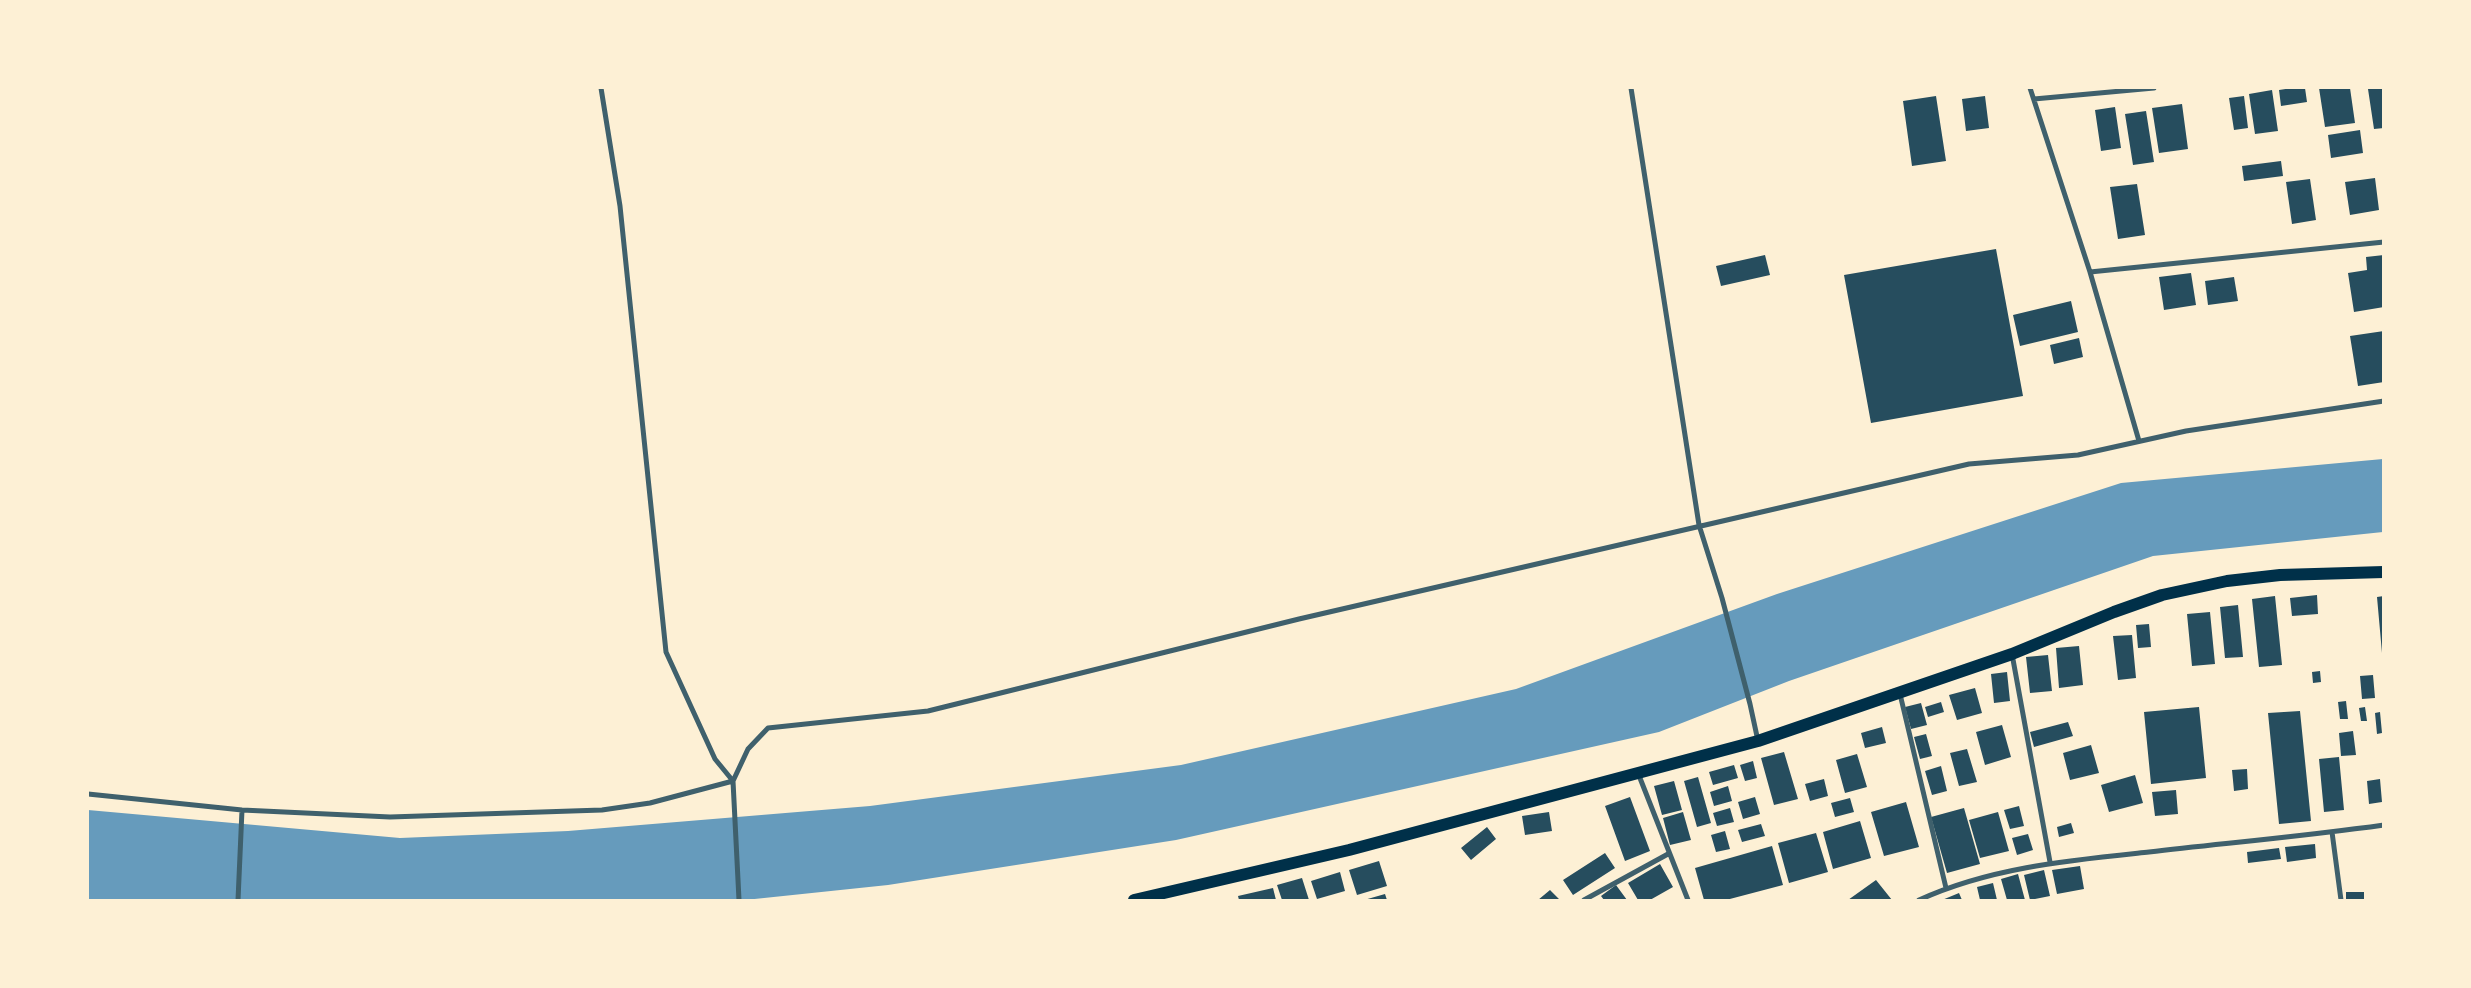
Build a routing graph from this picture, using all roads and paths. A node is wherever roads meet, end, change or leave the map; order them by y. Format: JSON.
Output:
{"nodes":[{"id":1,"x":601,"y":88,"type":"edge"},
{"id":2,"x":1631,"y":88,"type":"edge"},
{"id":3,"x":2030,"y":88,"type":"edge"},
{"id":4,"x":2154,"y":88,"type":"edge"},
{"id":5,"x":2034,"y":99,"type":"junction"},
{"id":6,"x":2384,"y":242,"type":"edge"},
{"id":7,"x":2090,"y":272,"type":"junction"},
{"id":8,"x":2384,"y":401,"type":"edge"},
{"id":9,"x":2139,"y":441,"type":"junction"},
{"id":10,"x":1699,"y":525,"type":"junction"},
{"id":11,"x":2384,"y":572,"type":"edge"},
{"id":12,"x":2012,"y":654,"type":"junction"},
{"id":13,"x":1900,"y":693,"type":"junction"},
{"id":14,"x":1758,"y":741,"type":"junction"},
{"id":15,"x":1638,"y":773,"type":"junction"},
{"id":16,"x":734,"y":781,"type":"junction"},
{"id":17,"x":88,"y":794,"type":"edge"},
{"id":18,"x":242,"y":810,"type":"junction"},
{"id":19,"x":2384,"y":824,"type":"edge"},
{"id":20,"x":2332,"y":832,"type":"junction"},
{"id":21,"x":1668,"y":854,"type":"junction"},
{"id":22,"x":2050,"y":862,"type":"junction"},
{"id":23,"x":1946,"y":888,"type":"junction"},
{"id":24,"x":238,"y":900,"type":"edge"},
{"id":25,"x":739,"y":900,"type":"edge"},
{"id":26,"x":1134,"y":900,"type":"edge"},
{"id":27,"x":1584,"y":900,"type":"edge"},
{"id":28,"x":1688,"y":900,"type":"edge"},
{"id":29,"x":1919,"y":900,"type":"edge"},
{"id":30,"x":2341,"y":900,"type":"edge"}],
"edges":[{"from":1,"to":16,"type":"street"},
{"from":2,"to":10,"type":"street"},
{"from":3,"to":5,"type":"street"},
{"from":4,"to":5,"type":"street"},
{"from":5,"to":7,"type":"street"},
{"from":6,"to":7,"type":"street"},
{"from":7,"to":9,"type":"street"},
{"from":8,"to":9,"type":"street"},
{"from":9,"to":10,"type":"street"},
{"from":10,"to":14,"type":"street"},
{"from":10,"to":16,"type":"street"},
{"from":11,"to":12,"type":"main road"},
{"from":12,"to":13,"type":"main road"},
{"from":12,"to":22,"type":"street"},
{"from":13,"to":14,"type":"main road"},
{"from":13,"to":23,"type":"street"},
{"from":14,"to":15,"type":"main road"},
{"from":15,"to":21,"type":"street"},
{"from":15,"to":26,"type":"main road"},
{"from":16,"to":18,"type":"street"},
{"from":16,"to":25,"type":"street"},
{"from":17,"to":18,"type":"street"},
{"from":18,"to":24,"type":"street"},
{"from":19,"to":20,"type":"street"},
{"from":20,"to":22,"type":"street"},
{"from":20,"to":30,"type":"street"},
{"from":21,"to":27,"type":"street"},
{"from":21,"to":28,"type":"street"},
{"from":22,"to":23,"type":"street"},
{"from":23,"to":29,"type":"street"}]}
